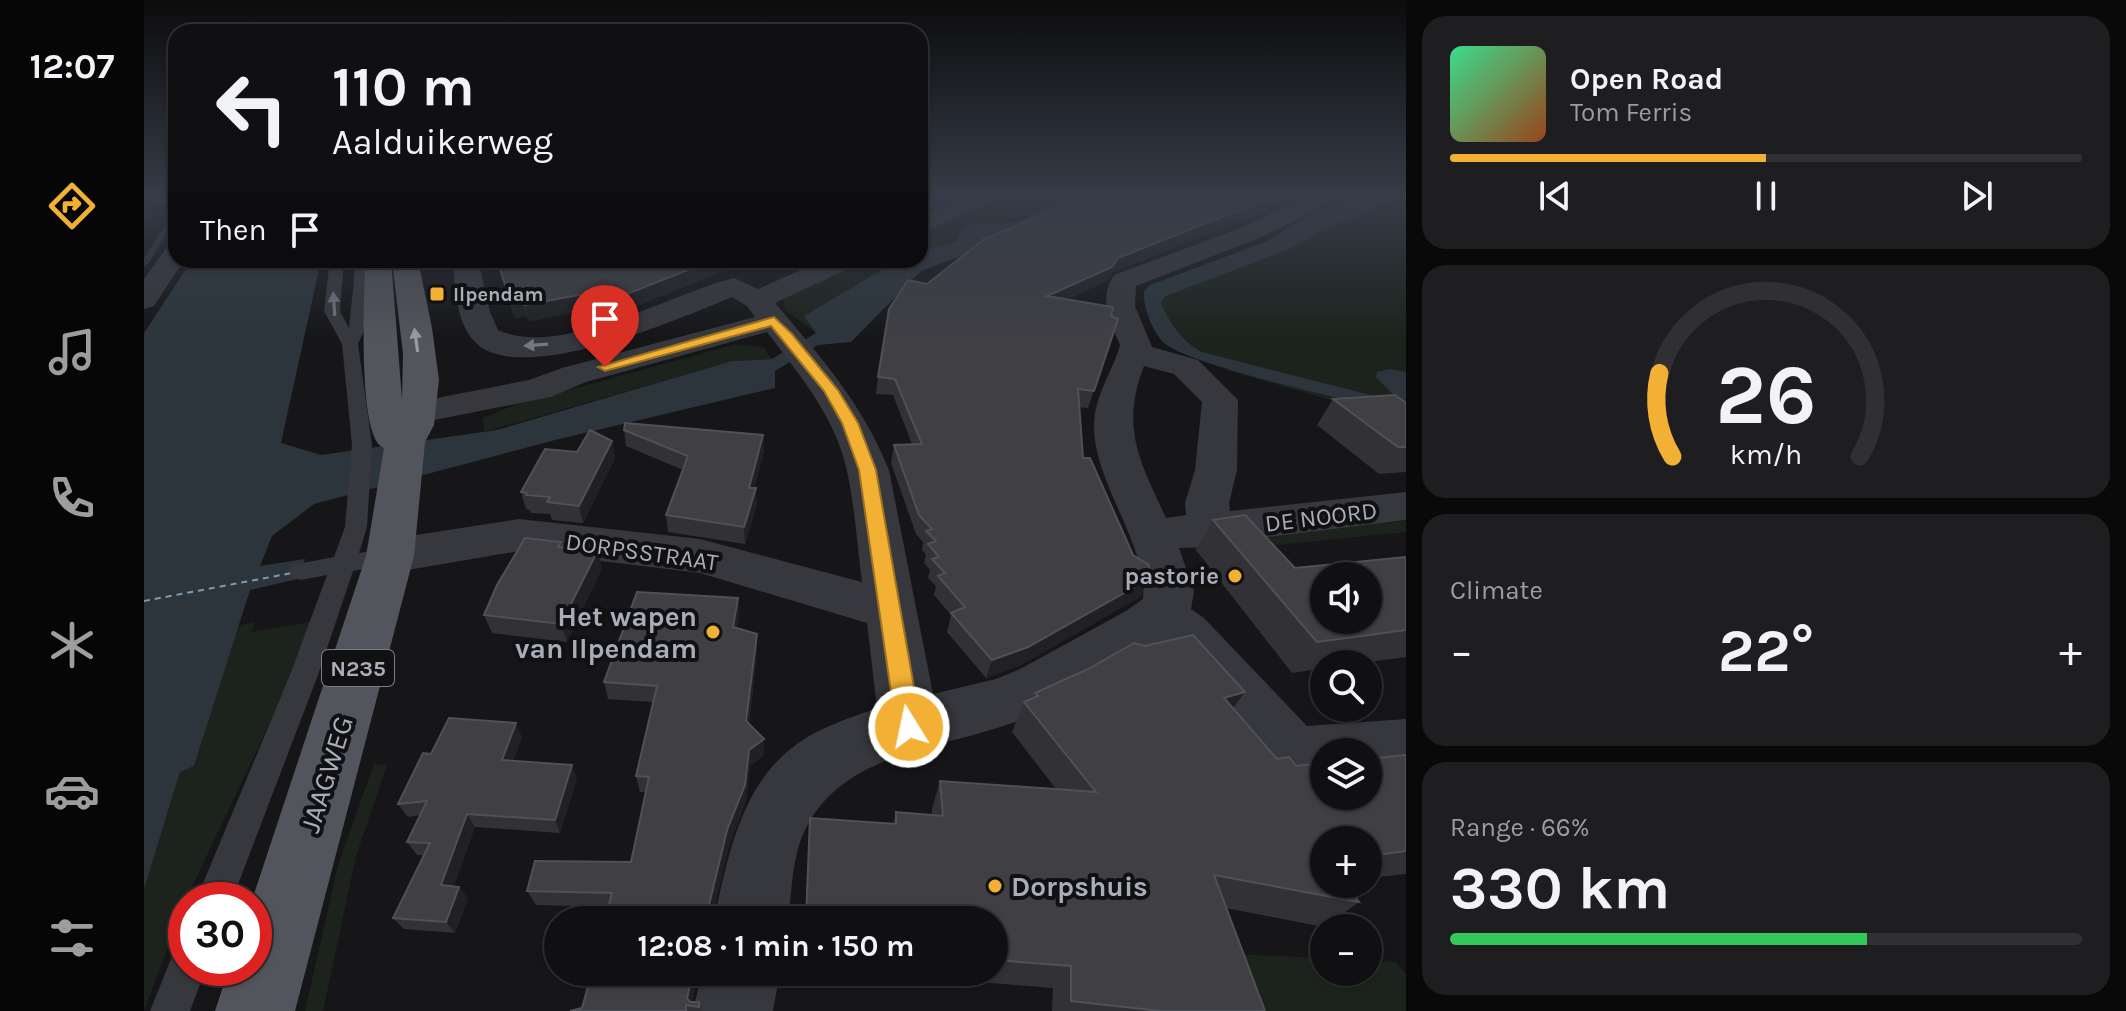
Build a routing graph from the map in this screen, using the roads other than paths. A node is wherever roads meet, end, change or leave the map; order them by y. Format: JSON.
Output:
{"nodes":[{"id":1,"x":1223,"y":243,"type":"edge"},
{"id":2,"x":168,"y":264,"type":"edge"},
{"id":3,"x":336,"y":268,"type":"edge"},
{"id":4,"x":362,"y":268,"type":"edge"},
{"id":5,"x":378,"y":268,"type":"edge"},
{"id":6,"x":405,"y":268,"type":"edge"},
{"id":7,"x":467,"y":268,"type":"edge"},
{"id":8,"x":833,"y":268,"type":"edge"},
{"id":9,"x":144,"y":300,"type":"edge"},
{"id":10,"x":763,"y":313,"type":"junction"},
{"id":11,"x":350,"y":344,"type":"junction"},
{"id":12,"x":1135,"y":353,"type":"junction"},
{"id":13,"x":407,"y":428,"type":"junction"},
{"id":14,"x":1406,"y":506,"type":"edge"},
{"id":15,"x":1211,"y":531,"type":"junction"},
{"id":16,"x":1151,"y":535,"type":"junction"},
{"id":17,"x":367,"y":560,"type":"junction"},
{"id":18,"x":301,"y":571,"type":"dead end"},
{"id":19,"x":889,"y":610,"type":"junction"},
{"id":20,"x":1160,"y":614,"type":"junction"},
{"id":21,"x":909,"y":727,"type":"junction"},
{"id":22,"x":1406,"y":747,"type":"edge"},
{"id":23,"x":1382,"y":749,"type":"edge"},
{"id":24,"x":1310,"y":754,"type":"edge"},
{"id":25,"x":221,"y":882,"type":"edge"},
{"id":26,"x":754,"y":906,"type":"edge"},
{"id":27,"x":180,"y":986,"type":"edge"},
{"id":28,"x":738,"y":986,"type":"edge"},
{"id":29,"x":170,"y":1011,"type":"edge"},
{"id":30,"x":255,"y":1011,"type":"edge"},
{"id":31,"x":733,"y":1011,"type":"edge"}],
"edges":[{"from":1,"to":12,"type":"street"},
{"from":2,"to":9,"type":"street"},
{"from":11,"to":3,"type":"lane","one_way":true},
{"from":4,"to":11,"type":"lane"},
{"from":5,"to":13,"type":"main road","name":"JAAGWEG","number":"N235"},
{"from":13,"to":6,"type":"main road","name":"JAAGWEG","number":"N235","one_way":true},
{"from":10,"to":7,"type":"street","one_way":true},
{"from":8,"to":10,"type":"street"},
{"from":10,"to":13,"type":"street"},
{"from":10,"to":19,"type":"street"},
{"from":11,"to":17,"type":"lane"},
{"from":12,"to":15,"type":"street"},
{"from":12,"to":16,"type":"street"},
{"from":13,"to":17,"type":"main road","name":"JAAGWEG","number":"N235"},
{"from":14,"to":15,"type":"street","name":"DE NOORD"},
{"from":15,"to":16,"type":"street","name":"DE NOORD"},
{"from":16,"to":20,"type":"street"},
{"from":17,"to":18,"type":"lane"},
{"from":17,"to":19,"type":"street","name":"DORPSSTRAAT"},
{"from":17,"to":25,"type":"lane"},
{"from":17,"to":30,"type":"main road","name":"JAAGWEG","number":"N235"},
{"from":19,"to":21,"type":"street"},
{"from":20,"to":21,"type":"street"},
{"from":20,"to":24,"type":"street"},
{"from":21,"to":26,"type":"street"},
{"from":22,"to":23,"type":"street"},
{"from":27,"to":29,"type":"lane"},
{"from":28,"to":31,"type":"street"}]}
